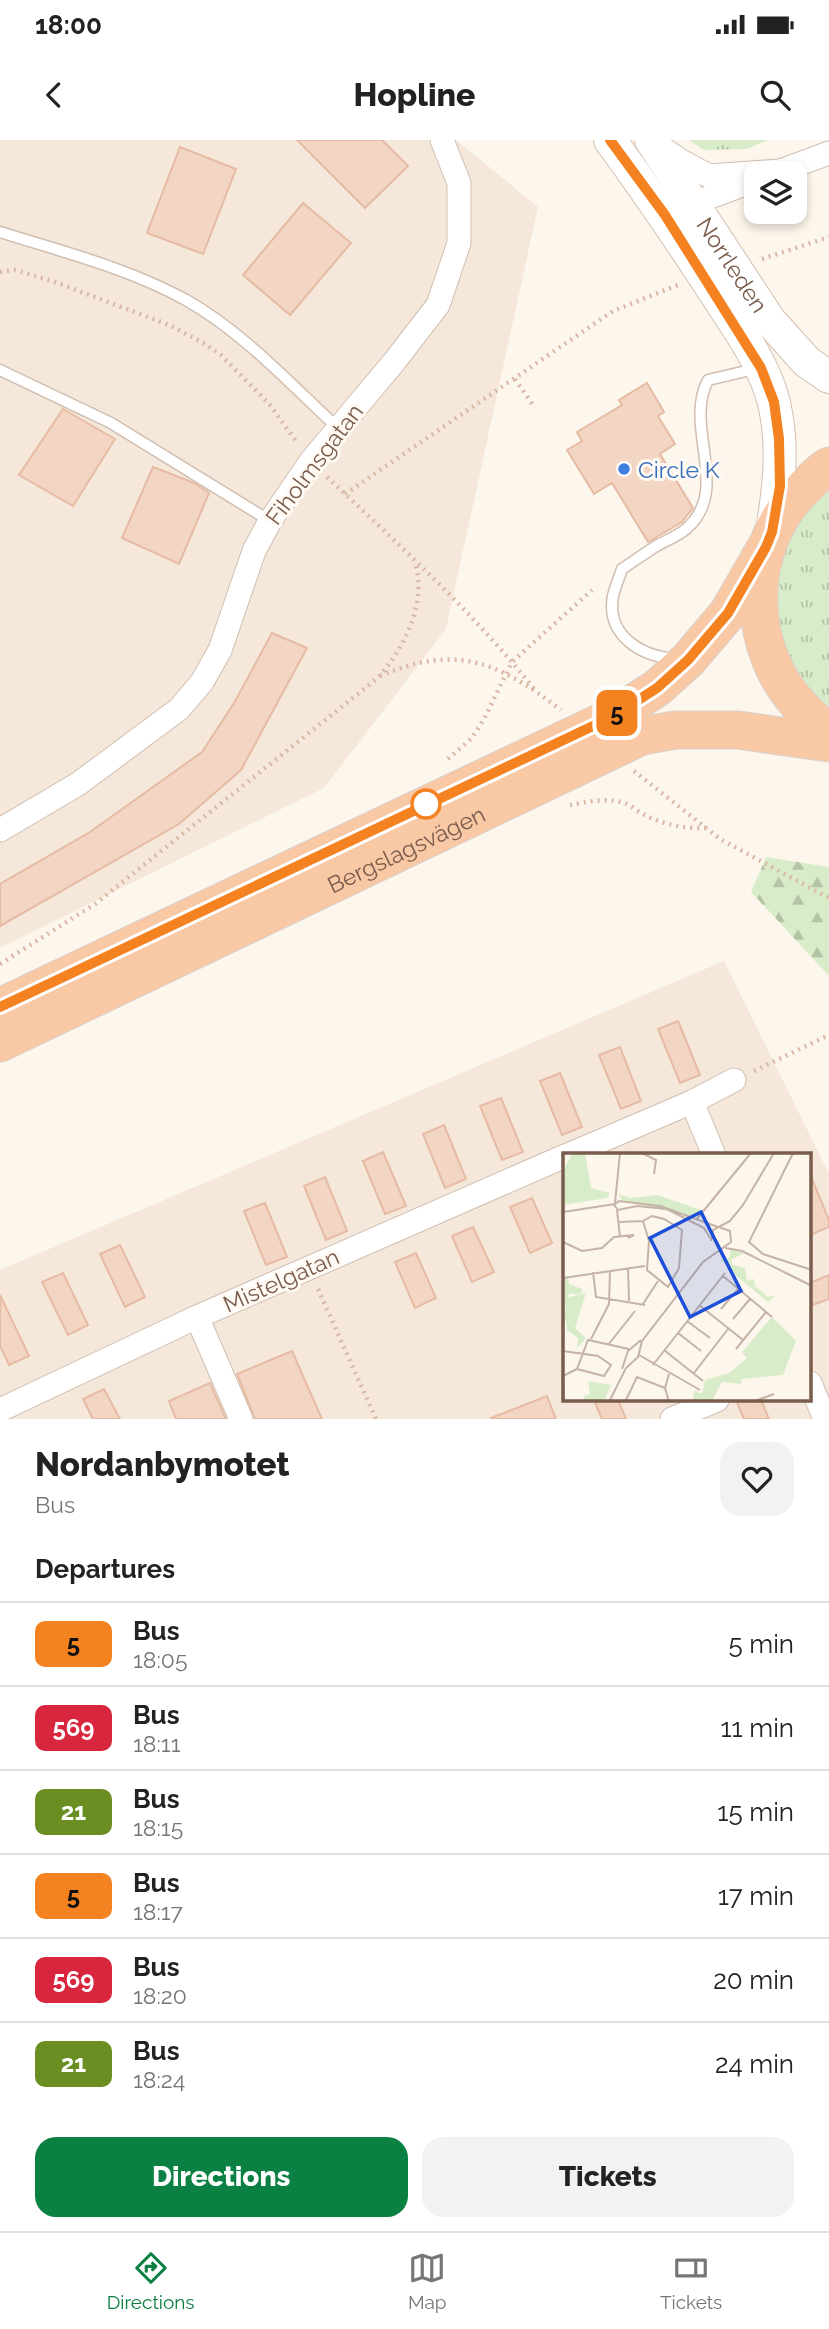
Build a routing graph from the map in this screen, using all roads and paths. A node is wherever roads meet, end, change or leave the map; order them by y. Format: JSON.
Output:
{"nodes":[{"id":1,"x":442,"y":140,"type":"edge"},
{"id":2,"x":610,"y":140,"type":"edge"},
{"id":3,"x":651,"y":140,"type":"edge"},
{"id":4,"x":829,"y":153,"type":"edge"},
{"id":5,"x":807,"y":161,"type":"edge"},
{"id":6,"x":744,"y":174,"type":"edge"},
{"id":7,"x":744,"y":184,"type":"edge"},
{"id":8,"x":694,"y":203,"type":"junction"},
{"id":9,"x":665,"y":215,"type":"junction"},
{"id":10,"x":0,"y":232,"type":"edge"},
{"id":11,"x":829,"y":237,"type":"edge"},
{"id":12,"x":762,"y":259,"type":"dead end"},
{"id":13,"x":0,"y":272,"type":"edge"},
{"id":14,"x":681,"y":284,"type":"dead end"},
{"id":15,"x":761,"y":368,"type":"junction"},
{"id":16,"x":0,"y":370,"type":"edge"},
{"id":17,"x":829,"y":377,"type":"edge"},
{"id":18,"x":515,"y":379,"type":"junction"},
{"id":19,"x":536,"y":408,"type":"dead end"},
{"id":20,"x":338,"y":428,"type":"junction"},
{"id":21,"x":311,"y":461,"type":"junction"},
{"id":22,"x":829,"y":466,"type":"edge"},
{"id":23,"x":345,"y":494,"type":"junction"},
{"id":24,"x":270,"y":521,"type":"junction"},
{"id":25,"x":769,"y":540,"type":"junction"},
{"id":26,"x":396,"y":542,"type":"junction"},
{"id":27,"x":592,"y":590,"type":"dead end"},
{"id":28,"x":688,"y":660,"type":"junction"},
{"id":29,"x":512,"y":662,"type":"junction"},
{"id":30,"x":507,"y":673,"type":"junction"},
{"id":31,"x":379,"y":677,"type":"junction"},
{"id":32,"x":534,"y":689,"type":"junction"},
{"id":33,"x":565,"y":712,"type":"dead end"},
{"id":34,"x":829,"y":731,"type":"edge"},
{"id":35,"x":829,"y":743,"type":"edge"},
{"id":36,"x":442,"y":765,"type":"dead end"},
{"id":37,"x":634,"y":771,"type":"dead end"},
{"id":38,"x":566,"y":806,"type":"dead end"},
{"id":39,"x":706,"y":828,"type":"junction"},
{"id":40,"x":0,"y":830,"type":"edge"},
{"id":41,"x":829,"y":898,"type":"edge"},
{"id":42,"x":0,"y":964,"type":"edge"},
{"id":43,"x":0,"y":1007,"type":"edge"},
{"id":44,"x":829,"y":1035,"type":"edge"},
{"id":45,"x":0,"y":1044,"type":"edge"},
{"id":46,"x":734,"y":1080,"type":"joint"},
{"id":47,"x":692,"y":1102,"type":"junction"},
{"id":48,"x":574,"y":1153,"type":"edge"},
{"id":49,"x":713,"y":1153,"type":"edge"},
{"id":50,"x":563,"y":1158,"type":"edge"},
{"id":51,"x":308,"y":1268,"type":"junction"},
{"id":52,"x":197,"y":1317,"type":"junction"},
{"id":53,"x":812,"y":1388,"type":"edge"},
{"id":54,"x":712,"y":1402,"type":"edge"},
{"id":55,"x":0,"y":1410,"type":"edge"},
{"id":56,"x":242,"y":1419,"type":"edge"},
{"id":57,"x":376,"y":1419,"type":"edge"},
{"id":58,"x":672,"y":1419,"type":"edge"},
{"id":59,"x":825,"y":1419,"type":"edge"}],
"edges":[{"from":1,"to":20,"type":"street","name":"Fiholmsgatan"},
{"from":2,"to":9,"type":"main road","name":"Norrleden"},
{"from":3,"to":6,"type":"street"},
{"from":3,"to":8,"type":"main road","name":"Norrleden"},
{"from":4,"to":5,"type":"street"},
{"from":7,"to":8,"type":"street"},
{"from":8,"to":9,"type":"main road"},
{"from":8,"to":17,"type":"main road","name":"Norrleden"},
{"from":9,"to":15,"type":"main road","name":"Norrleden"},
{"from":10,"to":20,"type":"lane"},
{"from":11,"to":12,"type":"path"},
{"from":13,"to":21,"type":"path"},
{"from":14,"to":18,"type":"path"},
{"from":15,"to":25,"type":"main road","name":"Norrleden"},
{"from":15,"to":28,"type":"lane"},
{"from":16,"to":24,"type":"lane"},
{"from":18,"to":19,"type":"path"},
{"from":18,"to":23,"type":"path"},
{"from":20,"to":21,"type":"street","name":"Fiholmsgatan"},
{"from":21,"to":23,"type":"path"},
{"from":21,"to":24,"type":"street","name":"Fiholmsgatan"},
{"from":22,"to":25,"type":"highway","name":"Bergslagsvägen"},
{"from":23,"to":26,"type":"path"},
{"from":24,"to":40,"type":"street","name":"Fiholmsgatan"},
{"from":25,"to":28,"type":"highway","name":"Bergslagsvägen"},
{"from":25,"to":34,"type":"highway"},
{"from":26,"to":29,"type":"path"},
{"from":26,"to":31,"type":"path"},
{"from":27,"to":29,"type":"path"},
{"from":28,"to":43,"type":"highway","name":"Bergslagsvägen"},
{"from":29,"to":30,"type":"path"},
{"from":29,"to":32,"type":"path"},
{"from":30,"to":31,"type":"path"},
{"from":30,"to":32,"type":"path"},
{"from":30,"to":36,"type":"path"},
{"from":31,"to":42,"type":"path"},
{"from":32,"to":33,"type":"path"},
{"from":35,"to":45,"type":"highway","name":"Bergslagsvägen"},
{"from":37,"to":39,"type":"path"},
{"from":38,"to":39,"type":"path"},
{"from":39,"to":41,"type":"path"},
{"from":44,"to":46,"type":"path"},
{"from":46,"to":47,"type":"street","name":"Mistelgatan"},
{"from":47,"to":48,"type":"street","name":"Mistelgatan"},
{"from":47,"to":49,"type":"street"},
{"from":50,"to":51,"type":"street","name":"Mistelgatan"},
{"from":51,"to":52,"type":"street","name":"Mistelgatan"},
{"from":51,"to":57,"type":"path"},
{"from":52,"to":55,"type":"street","name":"Mistelgatan"},
{"from":52,"to":56,"type":"street"},
{"from":53,"to":59,"type":"street"},
{"from":54,"to":58,"type":"street"}]}
